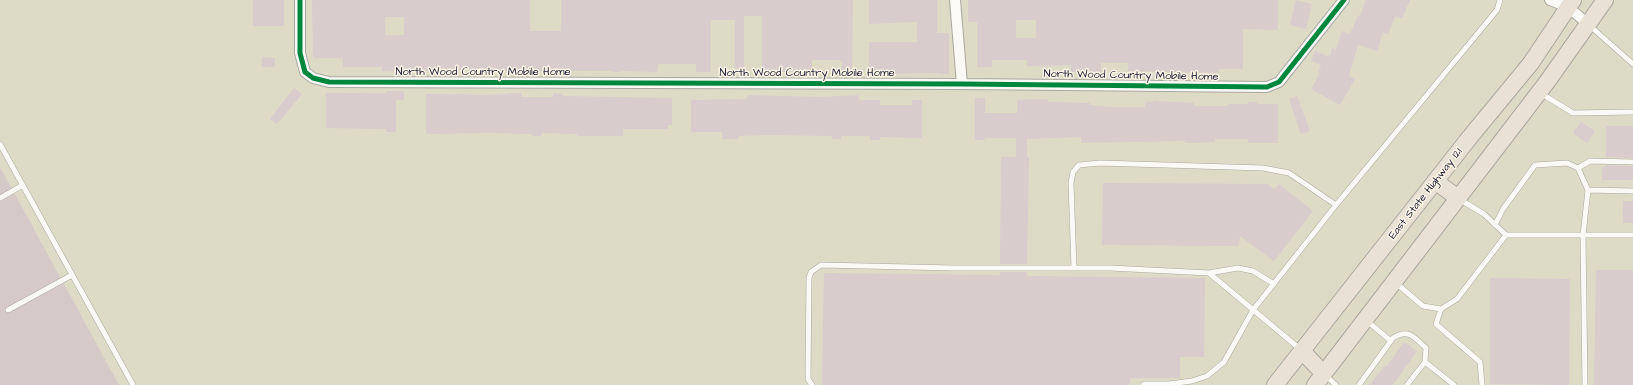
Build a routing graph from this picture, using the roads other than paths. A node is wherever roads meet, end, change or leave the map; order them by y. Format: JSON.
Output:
{"nodes":[{"id":1,"x":300,"y":0,"type":"edge"},
{"id":2,"x":955,"y":0,"type":"edge"},
{"id":3,"x":1344,"y":0,"type":"edge"},
{"id":4,"x":1500,"y":0,"type":"edge"},
{"id":5,"x":1550,"y":0,"type":"edge"},
{"id":6,"x":1605,"y":0,"type":"edge"},
{"id":7,"x":1571,"y":4,"type":"edge"},
{"id":8,"x":1588,"y":24,"type":"junction"},
{"id":9,"x":1633,"y":64,"type":"edge"},
{"id":10,"x":962,"y":84,"type":"junction"},
{"id":11,"x":1539,"y":92,"type":"junction"},
{"id":12,"x":1633,"y":112,"type":"edge"},
{"id":13,"x":0,"y":144,"type":"edge"},
{"id":14,"x":1633,"y":162,"type":"edge"},
{"id":15,"x":1578,"y":168,"type":"junction"},
{"id":16,"x":1436,"y":181,"type":"junction"},
{"id":17,"x":23,"y":185,"type":"junction"},
{"id":18,"x":1588,"y":190,"type":"junction"},
{"id":19,"x":1633,"y":191,"type":"edge"},
{"id":20,"x":0,"y":198,"type":"edge"},
{"id":21,"x":1458,"y":198,"type":"junction"},
{"id":22,"x":1336,"y":205,"type":"junction"},
{"id":23,"x":1495,"y":225,"type":"junction"},
{"id":24,"x":1506,"y":235,"type":"junction"},
{"id":25,"x":1583,"y":235,"type":"junction"},
{"id":26,"x":1633,"y":235,"type":"edge"},
{"id":27,"x":1074,"y":268,"type":"junction"},
{"id":28,"x":1209,"y":273,"type":"junction"},
{"id":29,"x":72,"y":275,"type":"junction"},
{"id":30,"x":1394,"y":282,"type":"junction"},
{"id":31,"x":1274,"y":284,"type":"junction"},
{"id":32,"x":1441,"y":309,"type":"junction"},
{"id":33,"x":8,"y":310,"type":"dead end"},
{"id":34,"x":1254,"y":310,"type":"junction"},
{"id":35,"x":1365,"y":319,"type":"junction"},
{"id":36,"x":1390,"y":341,"type":"junction"},
{"id":37,"x":1302,"y":351,"type":"junction"},
{"id":38,"x":1425,"y":362,"type":"junction"},
{"id":39,"x":1319,"y":379,"type":"edge"},
{"id":40,"x":133,"y":385,"type":"edge"},
{"id":41,"x":812,"y":385,"type":"edge"},
{"id":42,"x":1143,"y":385,"type":"edge"},
{"id":43,"x":1275,"y":385,"type":"edge"},
{"id":44,"x":1336,"y":385,"type":"edge"},
{"id":45,"x":1359,"y":385,"type":"edge"},
{"id":46,"x":1408,"y":385,"type":"edge"},
{"id":47,"x":1454,"y":385,"type":"edge"},
{"id":48,"x":1482,"y":385,"type":"edge"},
{"id":49,"x":1585,"y":385,"type":"edge"}],
"edges":[{"from":1,"to":10,"type":"street","name":"North Wood Country Mobile Home"},
{"from":2,"to":10,"type":"street"},
{"from":3,"to":10,"type":"street","name":"North Wood Country Mobile Home"},
{"from":4,"to":22,"type":"lane"},
{"from":5,"to":7,"type":"street"},
{"from":6,"to":8,"type":"main road"},
{"from":7,"to":8,"type":"street"},
{"from":7,"to":16,"type":"main road","name":"East State Highway 121"},
{"from":8,"to":9,"type":"lane"},
{"from":8,"to":11,"type":"main road"},
{"from":11,"to":12,"type":"lane"},
{"from":11,"to":21,"type":"main road"},
{"from":13,"to":17,"type":"lane"},
{"from":14,"to":15,"type":"lane"},
{"from":15,"to":18,"type":"lane"},
{"from":15,"to":23,"type":"lane"},
{"from":16,"to":21,"type":"main road"},
{"from":16,"to":37,"type":"main road","name":"East State Highway 121"},
{"from":17,"to":20,"type":"lane"},
{"from":17,"to":29,"type":"lane"},
{"from":18,"to":19,"type":"lane"},
{"from":18,"to":25,"type":"lane"},
{"from":21,"to":23,"type":"lane"},
{"from":21,"to":30,"type":"main road"},
{"from":22,"to":27,"type":"lane"},
{"from":22,"to":31,"type":"lane"},
{"from":23,"to":24,"type":"lane"},
{"from":24,"to":25,"type":"lane"},
{"from":24,"to":32,"type":"lane"},
{"from":25,"to":26,"type":"lane"},
{"from":25,"to":49,"type":"lane"},
{"from":27,"to":28,"type":"lane"},
{"from":27,"to":41,"type":"lane"},
{"from":28,"to":31,"type":"lane"},
{"from":28,"to":34,"type":"lane"},
{"from":29,"to":33,"type":"lane"},
{"from":29,"to":40,"type":"lane"},
{"from":30,"to":32,"type":"lane"},
{"from":30,"to":35,"type":"main road"},
{"from":31,"to":34,"type":"lane"},
{"from":32,"to":48,"type":"lane"},
{"from":34,"to":37,"type":"lane"},
{"from":34,"to":42,"type":"lane"},
{"from":35,"to":36,"type":"lane"},
{"from":35,"to":39,"type":"main road"},
{"from":36,"to":38,"type":"lane"},
{"from":36,"to":45,"type":"lane"},
{"from":37,"to":39,"type":"main road"},
{"from":37,"to":43,"type":"main road","name":"East State Highway 121"},
{"from":38,"to":46,"type":"lane"},
{"from":38,"to":47,"type":"lane"},
{"from":39,"to":44,"type":"lane"}]}
